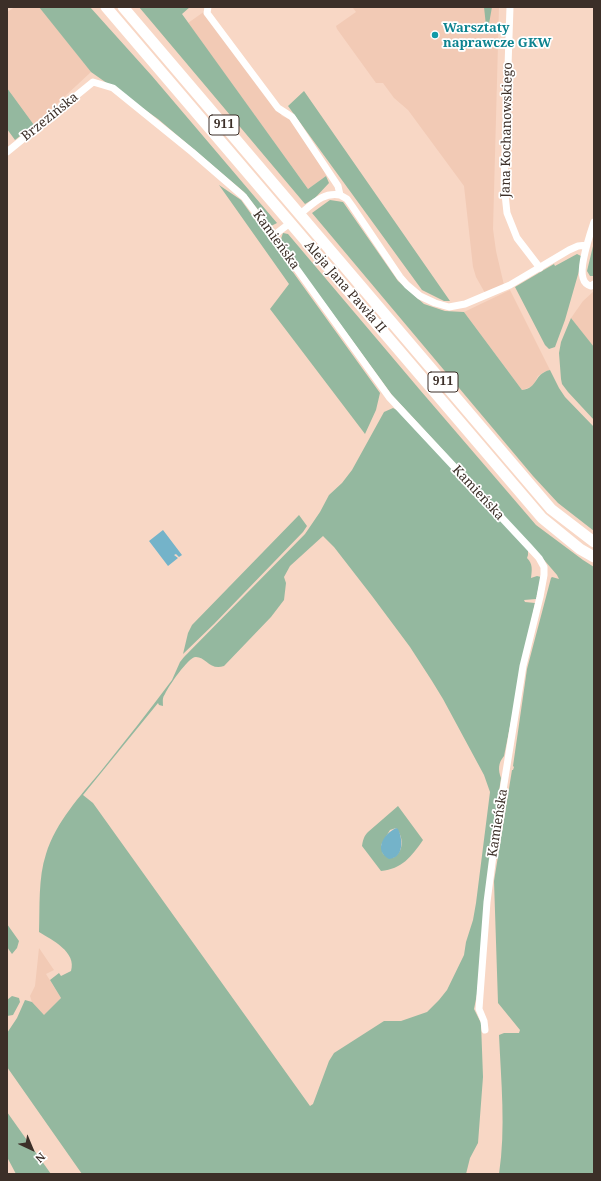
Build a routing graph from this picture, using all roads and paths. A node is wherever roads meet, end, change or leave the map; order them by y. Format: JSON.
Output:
{"nodes":[{"id":1,"x":106,"y":7,"type":"edge"},
{"id":2,"x":123,"y":7,"type":"edge"},
{"id":3,"x":208,"y":7,"type":"edge"},
{"id":4,"x":510,"y":7,"type":"edge"},
{"id":5,"x":92,"y":82,"type":"joint"},
{"id":6,"x":7,"y":152,"type":"edge"},
{"id":7,"x":340,"y":195,"type":"junction"},
{"id":8,"x":300,"y":214,"type":"junction"},
{"id":9,"x":594,"y":222,"type":"edge"},
{"id":10,"x":290,"y":223,"type":"junction"},
{"id":11,"x":273,"y":236,"type":"junction"},
{"id":12,"x":587,"y":245,"type":"junction"},
{"id":13,"x":540,"y":268,"type":"junction"},
{"id":14,"x":594,"y":284,"type":"edge"},
{"id":15,"x":594,"y":542,"type":"edge"},
{"id":16,"x":594,"y":556,"type":"edge"},
{"id":17,"x":485,"y":1030,"type":"dead end"}],
"edges":[{"from":1,"to":10,"type":"main road","name":"Aleja Jana Pawła II","number":"911"},
{"from":2,"to":8,"type":"main road","name":"Aleja Jana Pawła II","number":"911"},
{"from":3,"to":7,"type":"street"},
{"from":4,"to":13,"type":"street","name":"Jana Kochanowskiego"},
{"from":5,"to":6,"type":"street","name":"Brzezińska"},
{"from":5,"to":11,"type":"street","name":"Kamieńska"},
{"from":7,"to":8,"type":"street"},
{"from":7,"to":13,"type":"street"},
{"from":8,"to":15,"type":"main road","name":"Aleja Jana Pawła II","number":"911"},
{"from":9,"to":12,"type":"street"},
{"from":10,"to":11,"type":"street"},
{"from":10,"to":16,"type":"main road","name":"Aleja Jana Pawła II","number":"911"},
{"from":11,"to":17,"type":"street","name":"Kamieńska"},
{"from":12,"to":13,"type":"street"},
{"from":12,"to":14,"type":"street"}]}
